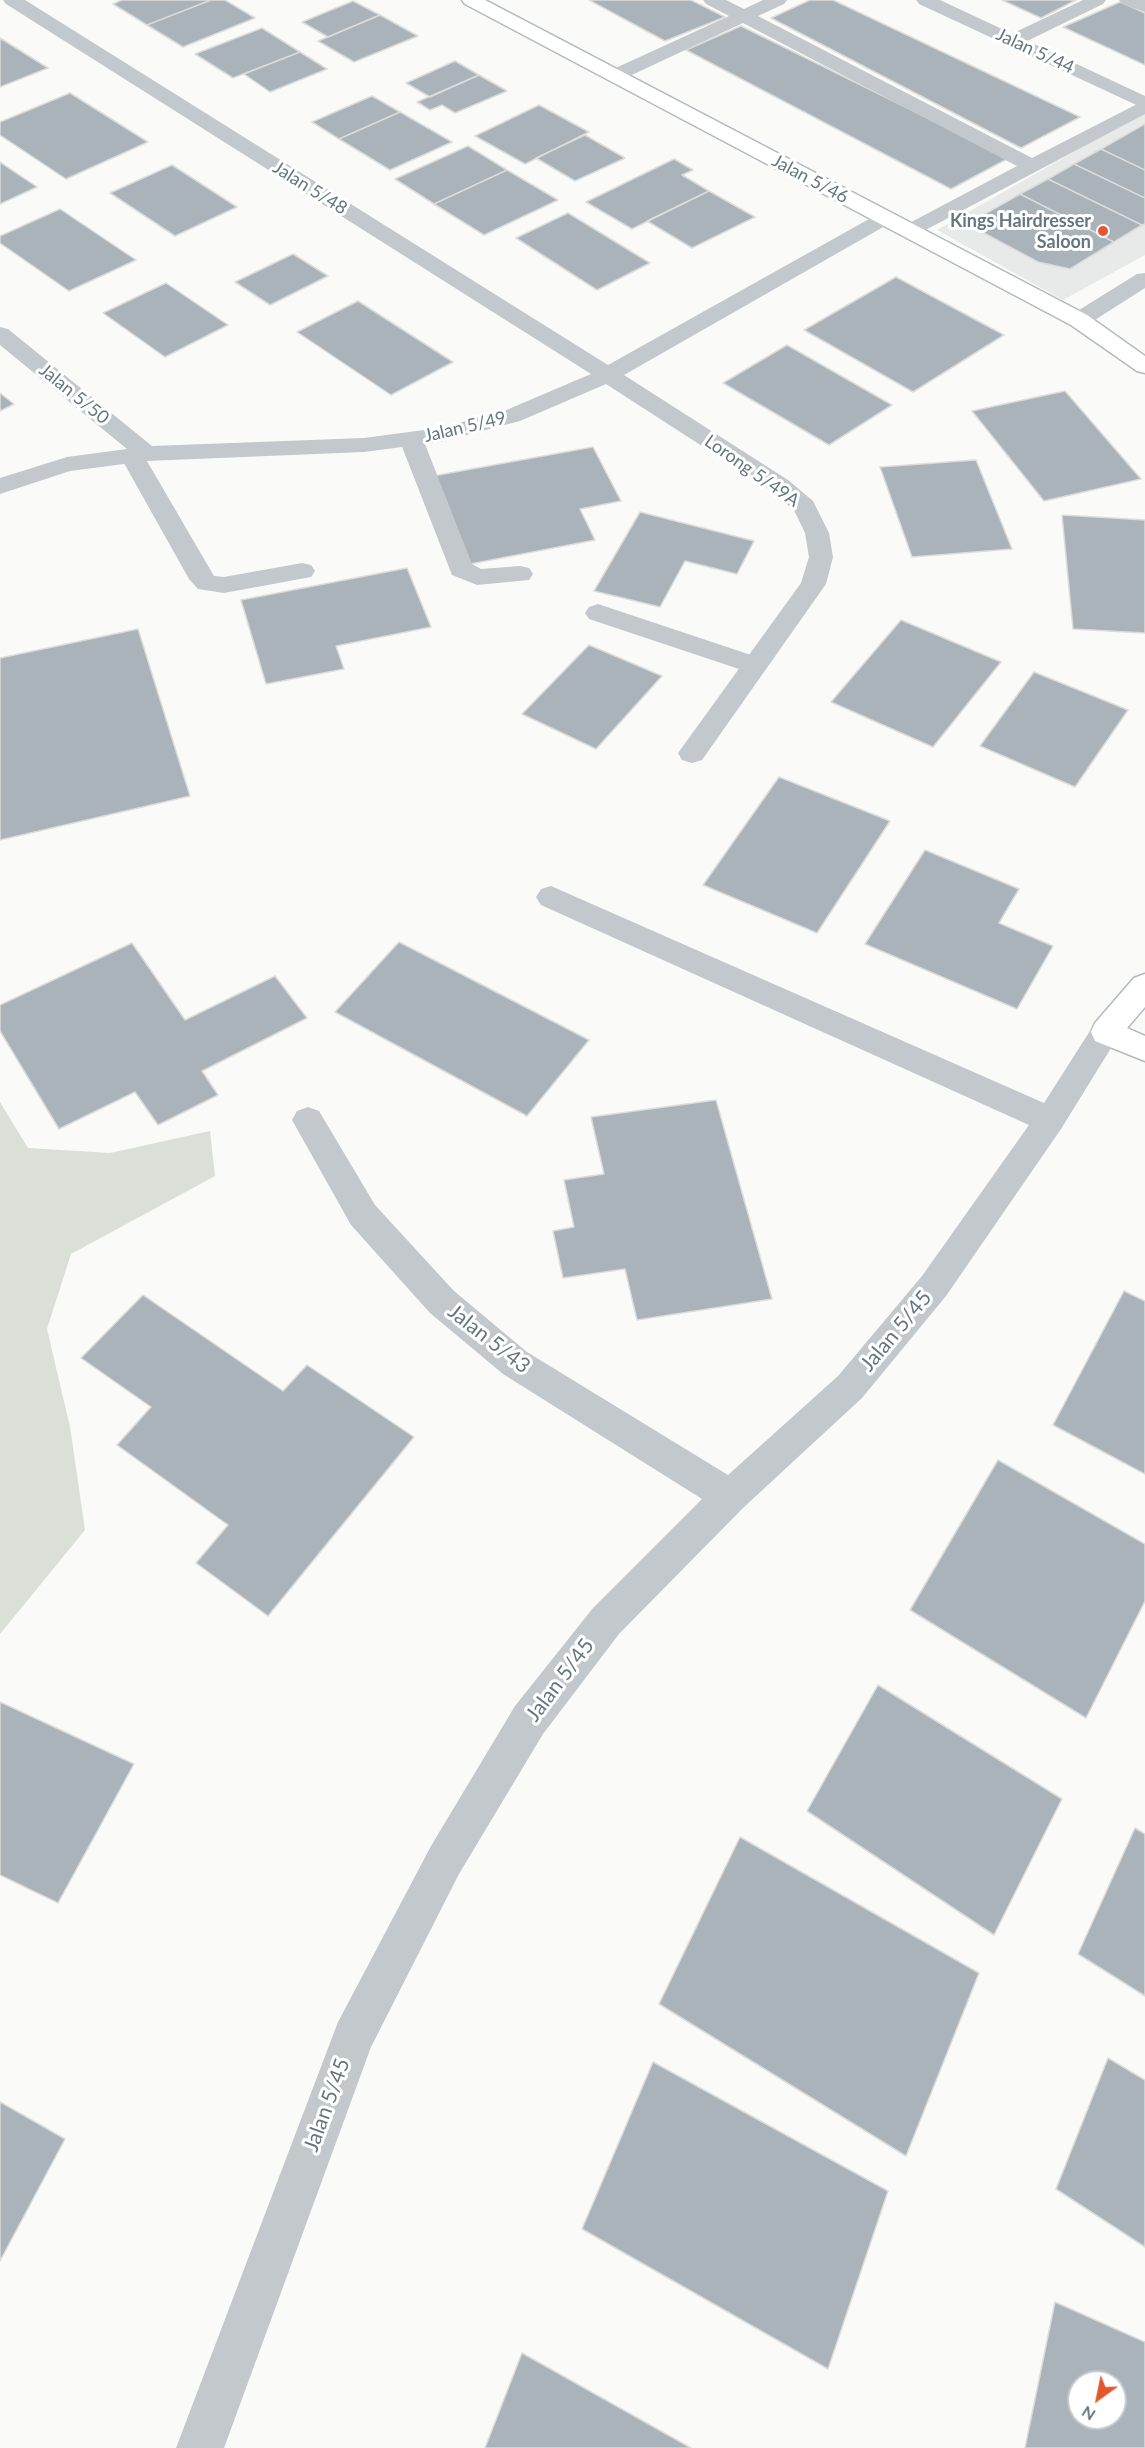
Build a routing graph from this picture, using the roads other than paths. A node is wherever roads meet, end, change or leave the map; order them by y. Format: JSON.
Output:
{"nodes":[{"id":1,"x":12,"y":0,"type":"edge"},
{"id":2,"x":471,"y":0,"type":"edge"},
{"id":3,"x":712,"y":0,"type":"edge"},
{"id":4,"x":778,"y":0,"type":"edge"},
{"id":5,"x":925,"y":0,"type":"edge"},
{"id":6,"x":1097,"y":0,"type":"edge"},
{"id":7,"x":1128,"y":0,"type":"edge"},
{"id":8,"x":0,"y":4,"type":"edge"},
{"id":9,"x":1145,"y":7,"type":"edge"},
{"id":10,"x":743,"y":16,"type":"junction"},
{"id":11,"x":1012,"y":41,"type":"junction"},
{"id":12,"x":614,"y":76,"type":"junction"},
{"id":13,"x":1145,"y":104,"type":"edge"},
{"id":14,"x":1032,"y":166,"type":"junction"},
{"id":15,"x":885,"y":218,"type":"junction"},
{"id":16,"x":909,"y":231,"type":"junction"},
{"id":17,"x":1145,"y":279,"type":"edge"},
{"id":18,"x":1079,"y":321,"type":"junction"},
{"id":19,"x":0,"y":334,"type":"edge"},
{"id":20,"x":1145,"y":366,"type":"edge"},
{"id":21,"x":608,"y":375,"type":"junction"},
{"id":22,"x":411,"y":439,"type":"junction"},
{"id":23,"x":140,"y":455,"type":"junction"},
{"id":24,"x":0,"y":486,"type":"edge"},
{"id":25,"x":302,"y":571,"type":"dead end"},
{"id":26,"x":520,"y":574,"type":"dead end"},
{"id":27,"x":598,"y":613,"type":"dead end"},
{"id":28,"x":754,"y":665,"type":"junction"},
{"id":29,"x":692,"y":753,"type":"dead end"},
{"id":30,"x":550,"y":897,"type":"dead end"},
{"id":31,"x":1145,"y":986,"type":"edge"},
{"id":32,"x":1106,"y":1032,"type":"junction"},
{"id":33,"x":1145,"y":1049,"type":"edge"},
{"id":34,"x":308,"y":1120,"type":"dead end"},
{"id":35,"x":1050,"y":1120,"type":"junction"},
{"id":36,"x":730,"y":1496,"type":"junction"},
{"id":37,"x":200,"y":2448,"type":"edge"}],
"edges":[{"from":1,"to":8,"type":"street"},
{"from":1,"to":21,"type":"street","name":"Jalan 5/48"},
{"from":2,"to":12,"type":"street","name":"Jalan 5/46"},
{"from":3,"to":10,"type":"street"},
{"from":4,"to":10,"type":"street"},
{"from":5,"to":11,"type":"street","name":"Jalan 5/44"},
{"from":6,"to":11,"type":"street"},
{"from":7,"to":9,"type":"street"},
{"from":10,"to":12,"type":"street"},
{"from":10,"to":14,"type":"street"},
{"from":11,"to":13,"type":"street","name":"Jalan 5/44"},
{"from":12,"to":15,"type":"street","name":"Jalan 5/46"},
{"from":13,"to":14,"type":"street"},
{"from":14,"to":16,"type":"street"},
{"from":15,"to":16,"type":"street","name":"Jalan 5/46"},
{"from":15,"to":21,"type":"street","name":"Jalan 5/49"},
{"from":16,"to":18,"type":"street","name":"Jalan 5/46"},
{"from":17,"to":18,"type":"street"},
{"from":18,"to":20,"type":"street","name":"Jalan 5/46"},
{"from":19,"to":23,"type":"street","name":"Jalan 5/50"},
{"from":21,"to":22,"type":"street","name":"Jalan 5/49"},
{"from":21,"to":28,"type":"street","name":"Lorong 5/49A"},
{"from":22,"to":23,"type":"street","name":"Jalan 5/49"},
{"from":22,"to":26,"type":"street"},
{"from":23,"to":24,"type":"street","name":"Jalan 5/49"},
{"from":23,"to":25,"type":"street"},
{"from":27,"to":28,"type":"street"},
{"from":28,"to":29,"type":"street","name":"Lorong 5/49A"},
{"from":30,"to":35,"type":"street"},
{"from":31,"to":32,"type":"street"},
{"from":32,"to":33,"type":"street"},
{"from":32,"to":35,"type":"street","name":"Jalan 5/45"},
{"from":34,"to":36,"type":"street","name":"Jalan 5/43"},
{"from":35,"to":36,"type":"street","name":"Jalan 5/45"},
{"from":36,"to":37,"type":"street","name":"Jalan 5/45"}]}
